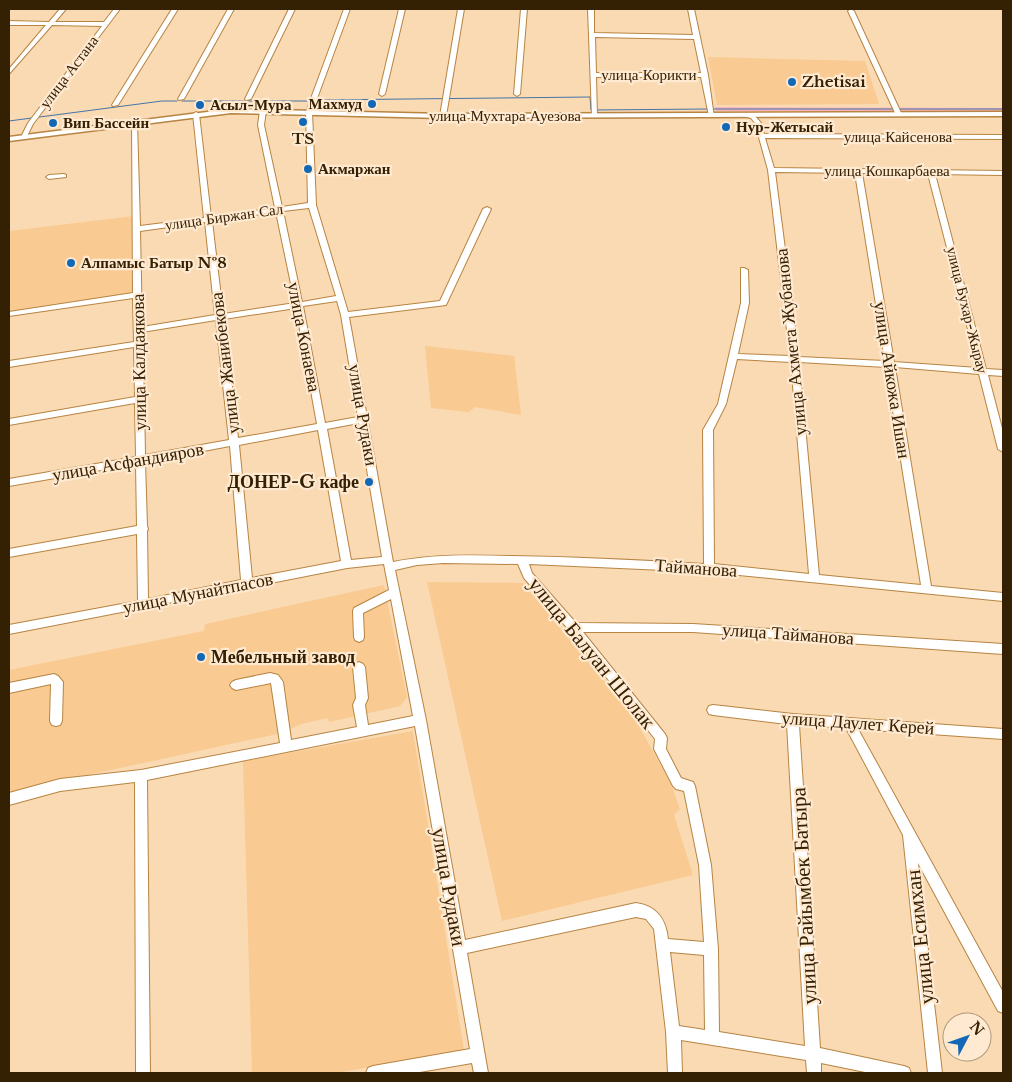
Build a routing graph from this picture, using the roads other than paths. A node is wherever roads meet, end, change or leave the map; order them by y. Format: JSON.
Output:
{"nodes":[{"id":1,"x":63,"y":9,"type":"edge"},
{"id":2,"x":117,"y":9,"type":"edge"},
{"id":3,"x":175,"y":9,"type":"edge"},
{"id":4,"x":231,"y":9,"type":"edge"},
{"id":5,"x":292,"y":9,"type":"edge"},
{"id":6,"x":347,"y":9,"type":"edge"},
{"id":7,"x":402,"y":9,"type":"edge"},
{"id":8,"x":461,"y":9,"type":"edge"},
{"id":9,"x":524,"y":9,"type":"edge"},
{"id":10,"x":590,"y":9,"type":"edge"},
{"id":11,"x":691,"y":9,"type":"edge"},
{"id":12,"x":851,"y":11,"type":"dead end"},
{"id":13,"x":9,"y":23,"type":"edge"},
{"id":14,"x":50,"y":24,"type":"junction"},
{"id":15,"x":106,"y":24,"type":"junction"},
{"id":16,"x":591,"y":35,"type":"junction"},
{"id":17,"x":696,"y":37,"type":"junction"},
{"id":18,"x":9,"y":72,"type":"edge"},
{"id":19,"x":594,"y":74,"type":"junction"},
{"id":20,"x":703,"y":75,"type":"junction"},
{"id":21,"x":382,"y":94,"type":"dead end"},
{"id":22,"x":517,"y":94,"type":"dead end"},
{"id":23,"x":181,"y":99,"type":"dead end"},
{"id":24,"x":248,"y":99,"type":"dead end"},
{"id":25,"x":115,"y":105,"type":"dead end"},
{"id":26,"x":594,"y":111,"type":"junction"},
{"id":27,"x":897,"y":111,"type":"junction"},
{"id":28,"x":263,"y":112,"type":"junction"},
{"id":29,"x":309,"y":112,"type":"junction"},
{"id":30,"x":196,"y":114,"type":"junction"},
{"id":31,"x":746,"y":114,"type":"junction"},
{"id":32,"x":1003,"y":114,"type":"edge"},
{"id":33,"x":442,"y":116,"type":"junction"},
{"id":34,"x":712,"y":116,"type":"junction"},
{"id":35,"x":134,"y":122,"type":"junction"},
{"id":36,"x":763,"y":136,"type":"junction"},
{"id":37,"x":24,"y":137,"type":"junction"},
{"id":38,"x":1002,"y":137,"type":"edge"},
{"id":39,"x":9,"y":139,"type":"edge"},
{"id":40,"x":1003,"y":145,"type":"edge"},
{"id":41,"x":771,"y":170,"type":"junction"},
{"id":42,"x":858,"y":170,"type":"junction"},
{"id":43,"x":931,"y":171,"type":"junction"},
{"id":44,"x":1003,"y":173,"type":"edge"},
{"id":45,"x":64,"y":176,"type":"dead end"},
{"id":46,"x":49,"y":177,"type":"dead end"},
{"id":47,"x":312,"y":205,"type":"junction"},
{"id":48,"x":279,"y":209,"type":"junction"},
{"id":49,"x":487,"y":209,"type":"dead end"},
{"id":50,"x":208,"y":219,"type":"junction"},
{"id":51,"x":136,"y":229,"type":"junction"},
{"id":52,"x":744,"y":270,"type":"dead end"},
{"id":53,"x":137,"y":295,"type":"junction"},
{"id":54,"x":342,"y":298,"type":"junction"},
{"id":55,"x":299,"y":304,"type":"junction"},
{"id":56,"x":9,"y":314,"type":"edge"},
{"id":57,"x":346,"y":315,"type":"junction"},
{"id":58,"x":219,"y":317,"type":"junction"},
{"id":59,"x":138,"y":330,"type":"junction"},
{"id":60,"x":138,"y":344,"type":"junction"},
{"id":61,"x":733,"y":356,"type":"junction"},
{"id":62,"x":794,"y":359,"type":"junction"},
{"id":63,"x":9,"y":364,"type":"edge"},
{"id":64,"x":889,"y":364,"type":"junction"},
{"id":65,"x":982,"y":371,"type":"junction"},
{"id":66,"x":1003,"y":373,"type":"edge"},
{"id":67,"x":141,"y":399,"type":"junction"},
{"id":68,"x":364,"y":419,"type":"junction"},
{"id":69,"x":9,"y":422,"type":"edge"},
{"id":70,"x":321,"y":427,"type":"junction"},
{"id":71,"x":234,"y":442,"type":"junction"},
{"id":72,"x":1003,"y":449,"type":"edge"},
{"id":73,"x":141,"y":460,"type":"junction"},
{"id":74,"x":9,"y":482,"type":"edge"},
{"id":75,"x":143,"y":529,"type":"junction"},
{"id":76,"x":9,"y":553,"type":"edge"},
{"id":77,"x":522,"y":561,"type":"junction"},
{"id":78,"x":389,"y":563,"type":"junction"},
{"id":79,"x":347,"y":564,"type":"junction"},
{"id":80,"x":709,"y":568,"type":"junction"},
{"id":81,"x":814,"y":577,"type":"junction"},
{"id":82,"x":247,"y":584,"type":"junction"},
{"id":83,"x":927,"y":590,"type":"junction"},
{"id":84,"x":394,"y":592,"type":"junction"},
{"id":85,"x":1003,"y":597,"type":"edge"},
{"id":86,"x":144,"y":603,"type":"junction"},
{"id":87,"x":573,"y":627,"type":"junction"},
{"id":88,"x":9,"y":630,"type":"edge"},
{"id":89,"x":360,"y":637,"type":"dead end"},
{"id":90,"x":1003,"y":648,"type":"edge"},
{"id":91,"x":359,"y":667,"type":"dead end"},
{"id":92,"x":236,"y":684,"type":"dead end"},
{"id":93,"x":9,"y":688,"type":"edge"},
{"id":94,"x":713,"y":710,"type":"dead end"},
{"id":95,"x":794,"y":719,"type":"junction"},
{"id":96,"x":420,"y":720,"type":"junction"},
{"id":97,"x":56,"y":721,"type":"dead end"},
{"id":98,"x":849,"y":723,"type":"junction"},
{"id":99,"x":363,"y":732,"type":"junction"},
{"id":100,"x":1003,"y":734,"type":"edge"},
{"id":101,"x":286,"y":747,"type":"junction"},
{"id":102,"x":141,"y":776,"type":"junction"},
{"id":103,"x":9,"y":799,"type":"edge"},
{"id":104,"x":908,"y":831,"type":"junction"},
{"id":105,"x":662,"y":945,"type":"junction"},
{"id":106,"x":460,"y":948,"type":"junction"},
{"id":107,"x":711,"y":949,"type":"junction"},
{"id":108,"x":1003,"y":1006,"type":"edge"},
{"id":109,"x":673,"y":1032,"type":"junction"},
{"id":110,"x":712,"y":1038,"type":"junction"},
{"id":111,"x":813,"y":1054,"type":"junction"},
{"id":112,"x":478,"y":1055,"type":"junction"},
{"id":113,"x":402,"y":1070,"type":"edge"},
{"id":114,"x":143,"y":1073,"type":"edge"},
{"id":115,"x":373,"y":1073,"type":"edge"},
{"id":116,"x":481,"y":1073,"type":"edge"},
{"id":117,"x":675,"y":1073,"type":"edge"},
{"id":118,"x":814,"y":1073,"type":"edge"},
{"id":119,"x":904,"y":1073,"type":"edge"},
{"id":120,"x":935,"y":1073,"type":"edge"}],
"edges":[{"from":1,"to":14,"type":"street"},
{"from":2,"to":15,"type":"street","name":"улица Астана"},
{"from":3,"to":25,"type":"street"},
{"from":4,"to":23,"type":"street"},
{"from":5,"to":24,"type":"street"},
{"from":6,"to":29,"type":"street"},
{"from":7,"to":21,"type":"street"},
{"from":8,"to":33,"type":"street"},
{"from":9,"to":22,"type":"street"},
{"from":10,"to":16,"type":"street","name":"улица Корикти"},
{"from":11,"to":17,"type":"street"},
{"from":12,"to":27,"type":"street"},
{"from":13,"to":14,"type":"street"},
{"from":14,"to":15,"type":"street"},
{"from":14,"to":18,"type":"street"},
{"from":15,"to":37,"type":"street","name":"улица Астана"},
{"from":16,"to":17,"type":"street"},
{"from":16,"to":19,"type":"street","name":"улица Корикти"},
{"from":17,"to":20,"type":"street"},
{"from":19,"to":20,"type":"street","name":"улица Корикти"},
{"from":19,"to":26,"type":"street","name":"улица Корикти"},
{"from":20,"to":34,"type":"street"},
{"from":26,"to":33,"type":"main road","name":"улица Мухтара Ауезова"},
{"from":26,"to":34,"type":"main road","name":"улица Мухтара Ауезова"},
{"from":27,"to":31,"type":"main road","name":"улица Мухтара Ауезова"},
{"from":27,"to":32,"type":"main road","name":"улица Мухтара Ауезова"},
{"from":28,"to":29,"type":"main road","name":"улица Мухтара Ауезова"},
{"from":28,"to":30,"type":"main road","name":"улица Мухтара Ауезова"},
{"from":28,"to":48,"type":"street","name":"улица Конаева"},
{"from":29,"to":33,"type":"main road","name":"улица Мухтара Ауезова"},
{"from":29,"to":47,"type":"street","name":"улица Рудаки"},
{"from":30,"to":35,"type":"main road","name":"улица Мухтара Ауезова"},
{"from":30,"to":50,"type":"street","name":"улица Жанибекова"},
{"from":31,"to":34,"type":"main road","name":"улица Мухтара Ауезова"},
{"from":31,"to":36,"type":"street","name":"улица Ахмета Жубанова"},
{"from":35,"to":37,"type":"main road","name":"улица Мухтара Ауезова"},
{"from":35,"to":51,"type":"street","name":"улица Калдаякова"},
{"from":36,"to":38,"type":"street","name":"улица Кайсенова"},
{"from":36,"to":41,"type":"street","name":"улица Ахмета Жубанова"},
{"from":37,"to":39,"type":"main road","name":"улица Мухтара Ауезова"},
{"from":38,"to":40,"type":"street"},
{"from":41,"to":42,"type":"street","name":"улица Кошкарбаева"},
{"from":41,"to":62,"type":"street","name":"улица Ахмета Жубанова"},
{"from":42,"to":43,"type":"street","name":"улица Кошкарбаева"},
{"from":42,"to":64,"type":"street","name":"улица Айкожа Ишан"},
{"from":43,"to":44,"type":"street","name":"улица Кошкарбаева"},
{"from":43,"to":65,"type":"street","name":"улица Бухар-Жырау"},
{"from":45,"to":46,"type":"street"},
{"from":47,"to":48,"type":"street","name":"улица Биржан Сал"},
{"from":47,"to":54,"type":"street","name":"улица Рудаки"},
{"from":48,"to":50,"type":"street","name":"улица Биржан Сал"},
{"from":48,"to":55,"type":"street","name":"улица Конаева"},
{"from":49,"to":57,"type":"street"},
{"from":50,"to":51,"type":"street","name":"улица Биржан Сал"},
{"from":50,"to":58,"type":"street","name":"улица Жанибекова"},
{"from":51,"to":53,"type":"street","name":"улица Калдаякова"},
{"from":52,"to":61,"type":"street"},
{"from":53,"to":56,"type":"street"},
{"from":53,"to":59,"type":"street","name":"улица Калдаякова"},
{"from":54,"to":55,"type":"street"},
{"from":54,"to":57,"type":"street","name":"улица Рудаки"},
{"from":55,"to":58,"type":"street"},
{"from":55,"to":70,"type":"street","name":"улица Конаева"},
{"from":57,"to":68,"type":"street","name":"улица Рудаки"},
{"from":58,"to":59,"type":"street"},
{"from":58,"to":71,"type":"street","name":"улица Жанибекова"},
{"from":59,"to":60,"type":"street","name":"улица Калдаякова"},
{"from":60,"to":63,"type":"street"},
{"from":60,"to":67,"type":"street","name":"улица Калдаякова"},
{"from":61,"to":62,"type":"street"},
{"from":61,"to":80,"type":"street"},
{"from":62,"to":64,"type":"street"},
{"from":62,"to":81,"type":"street","name":"улица Ахмета Жубанова"},
{"from":64,"to":65,"type":"street"},
{"from":64,"to":83,"type":"street","name":"улица Айкожа Ишан"},
{"from":65,"to":66,"type":"street"},
{"from":65,"to":72,"type":"street","name":"улица Бухар-Жырау"},
{"from":67,"to":69,"type":"street"},
{"from":67,"to":73,"type":"street","name":"улица Калдаякова"},
{"from":68,"to":70,"type":"street","name":"улица Асфандияров"},
{"from":68,"to":78,"type":"street","name":"улица Рудаки"},
{"from":70,"to":71,"type":"street","name":"улица Асфандияров"},
{"from":70,"to":79,"type":"street","name":"улица Конаева"},
{"from":71,"to":73,"type":"street","name":"улица Асфандияров"},
{"from":71,"to":82,"type":"street","name":"улица Жанибекова"},
{"from":73,"to":74,"type":"street","name":"улица Асфандияров"},
{"from":73,"to":75,"type":"street","name":"улица Калдаякова"},
{"from":75,"to":76,"type":"street"},
{"from":75,"to":86,"type":"street","name":"улица Калдаякова"},
{"from":77,"to":78,"type":"street","name":"Тайманова"},
{"from":77,"to":80,"type":"street","name":"Тайманова"},
{"from":77,"to":87,"type":"street","name":"улица Балуан Шолак"},
{"from":78,"to":79,"type":"street","name":"улица Мунайтпасов"},
{"from":78,"to":84,"type":"street","name":"улица Рудаки"},
{"from":79,"to":82,"type":"street","name":"улица Мунайтпасов"},
{"from":80,"to":81,"type":"street","name":"Тайманова"},
{"from":81,"to":83,"type":"street","name":"Тайманова"},
{"from":82,"to":86,"type":"street","name":"улица Мунайтпасов"},
{"from":83,"to":85,"type":"street","name":"Тайманова"},
{"from":84,"to":89,"type":"street"},
{"from":84,"to":96,"type":"street","name":"улица Рудаки"},
{"from":86,"to":88,"type":"street","name":"улица Мунайтпасов"},
{"from":87,"to":90,"type":"street","name":"улица Тайманова"},
{"from":87,"to":107,"type":"street","name":"улица Балуан Шолак"},
{"from":91,"to":99,"type":"street"},
{"from":92,"to":101,"type":"street"},
{"from":93,"to":97,"type":"street"},
{"from":94,"to":95,"type":"street","name":"улица Даулет Керей"},
{"from":95,"to":98,"type":"street","name":"улица Даулет Керей"},
{"from":95,"to":111,"type":"street","name":"улица Райымбек Батыра"},
{"from":96,"to":99,"type":"street"},
{"from":96,"to":106,"type":"street","name":"улица Рудаки"},
{"from":98,"to":100,"type":"street","name":"улица Даулет Керей"},
{"from":98,"to":104,"type":"street"},
{"from":99,"to":101,"type":"street"},
{"from":101,"to":102,"type":"street"},
{"from":102,"to":103,"type":"street"},
{"from":102,"to":114,"type":"street"},
{"from":104,"to":108,"type":"street"},
{"from":104,"to":120,"type":"street","name":"улица Есимхан"},
{"from":105,"to":106,"type":"street"},
{"from":105,"to":107,"type":"street"},
{"from":105,"to":109,"type":"street"},
{"from":106,"to":112,"type":"street","name":"улица Рудаки"},
{"from":107,"to":110,"type":"street","name":"улица Балуан Шолак"},
{"from":109,"to":110,"type":"street"},
{"from":109,"to":117,"type":"street"},
{"from":110,"to":111,"type":"street"},
{"from":111,"to":118,"type":"street","name":"улица Райымбек Батыра"},
{"from":111,"to":119,"type":"street"},
{"from":112,"to":113,"type":"street"},
{"from":112,"to":116,"type":"street","name":"улица Рудаки"},
{"from":113,"to":115,"type":"street"}]}
